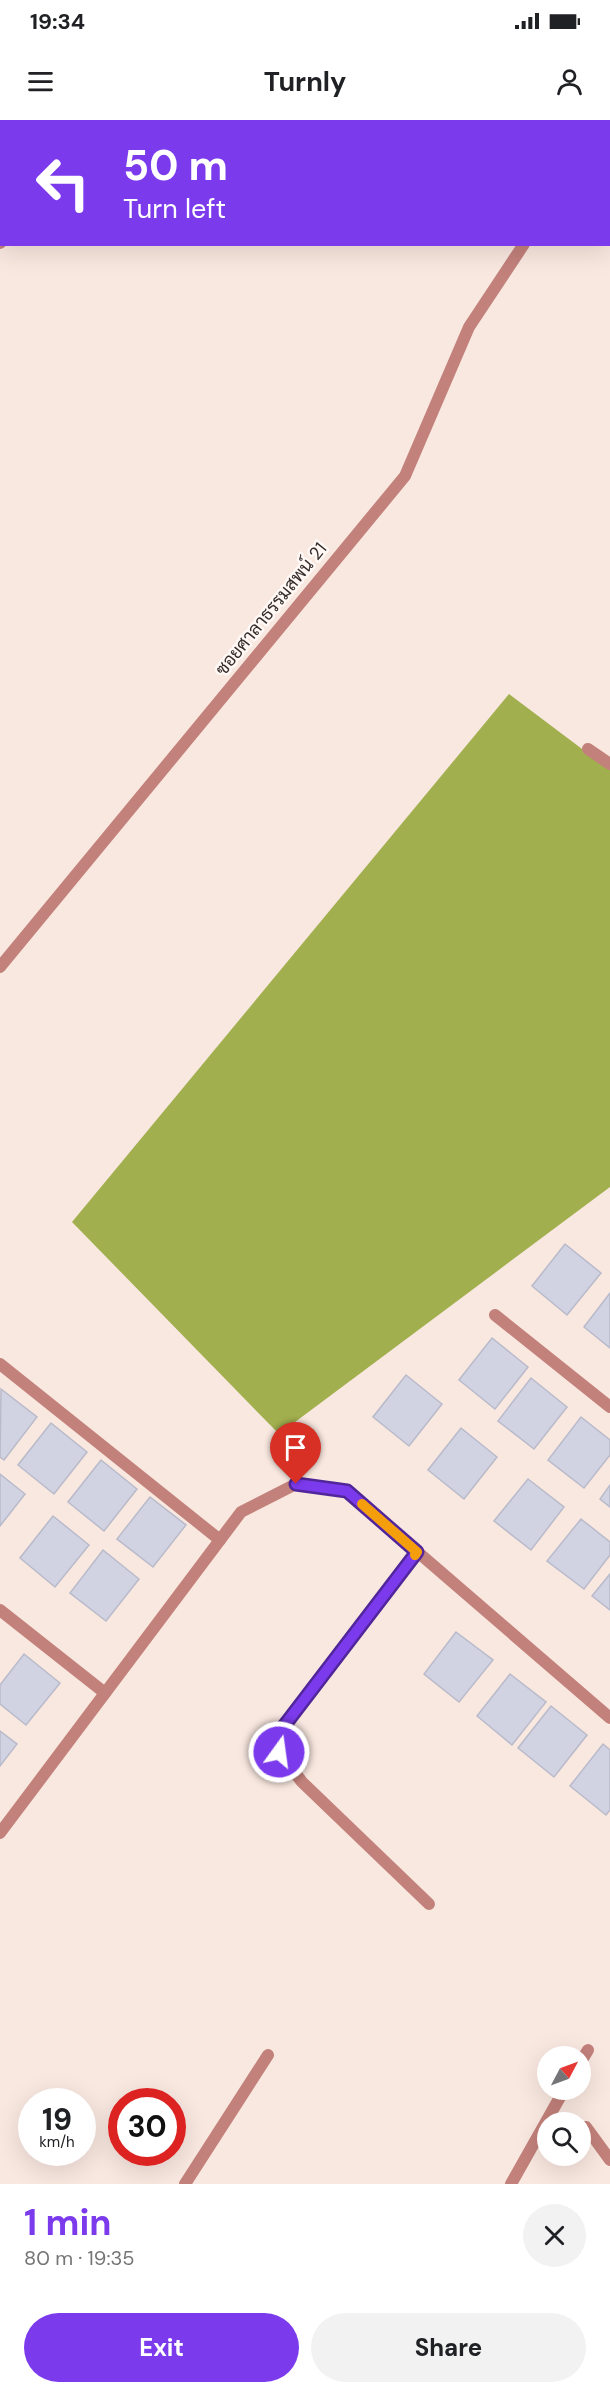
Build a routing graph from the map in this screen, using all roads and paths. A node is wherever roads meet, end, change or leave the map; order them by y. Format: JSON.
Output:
{"nodes":[{"id":1,"x":523,"y":246,"type":"edge"},
{"id":2,"x":588,"y":749,"type":"dead end"},
{"id":3,"x":610,"y":764,"type":"edge"},
{"id":4,"x":0,"y":967,"type":"edge"},
{"id":5,"x":495,"y":1315,"type":"dead end"},
{"id":6,"x":0,"y":1364,"type":"edge"},
{"id":7,"x":610,"y":1407,"type":"edge"},
{"id":8,"x":220,"y":1540,"type":"junction"},
{"id":9,"x":417,"y":1552,"type":"junction"},
{"id":10,"x":0,"y":1610,"type":"edge"},
{"id":11,"x":105,"y":1694,"type":"junction"},
{"id":12,"x":610,"y":1718,"type":"edge"},
{"id":13,"x":0,"y":1833,"type":"edge"},
{"id":14,"x":429,"y":1904,"type":"dead end"},
{"id":15,"x":268,"y":2055,"type":"dead end"},
{"id":16,"x":558,"y":2100,"type":"edge"},
{"id":17,"x":591,"y":2134,"type":"edge"},
{"id":18,"x":610,"y":2160,"type":"edge"},
{"id":19,"x":185,"y":2184,"type":"edge"},
{"id":20,"x":511,"y":2184,"type":"edge"}],
"edges":[{"from":1,"to":4,"type":"street","name":"ซอยศาลาธรรมสพน์ 21"},
{"from":2,"to":3,"type":"street"},
{"from":5,"to":7,"type":"street"},
{"from":6,"to":8,"type":"street"},
{"from":8,"to":9,"type":"street"},
{"from":8,"to":11,"type":"street"},
{"from":9,"to":12,"type":"street"},
{"from":9,"to":14,"type":"street"},
{"from":10,"to":11,"type":"street"},
{"from":11,"to":13,"type":"street"},
{"from":15,"to":19,"type":"street"},
{"from":16,"to":20,"type":"street"},
{"from":17,"to":18,"type":"street"}]}
